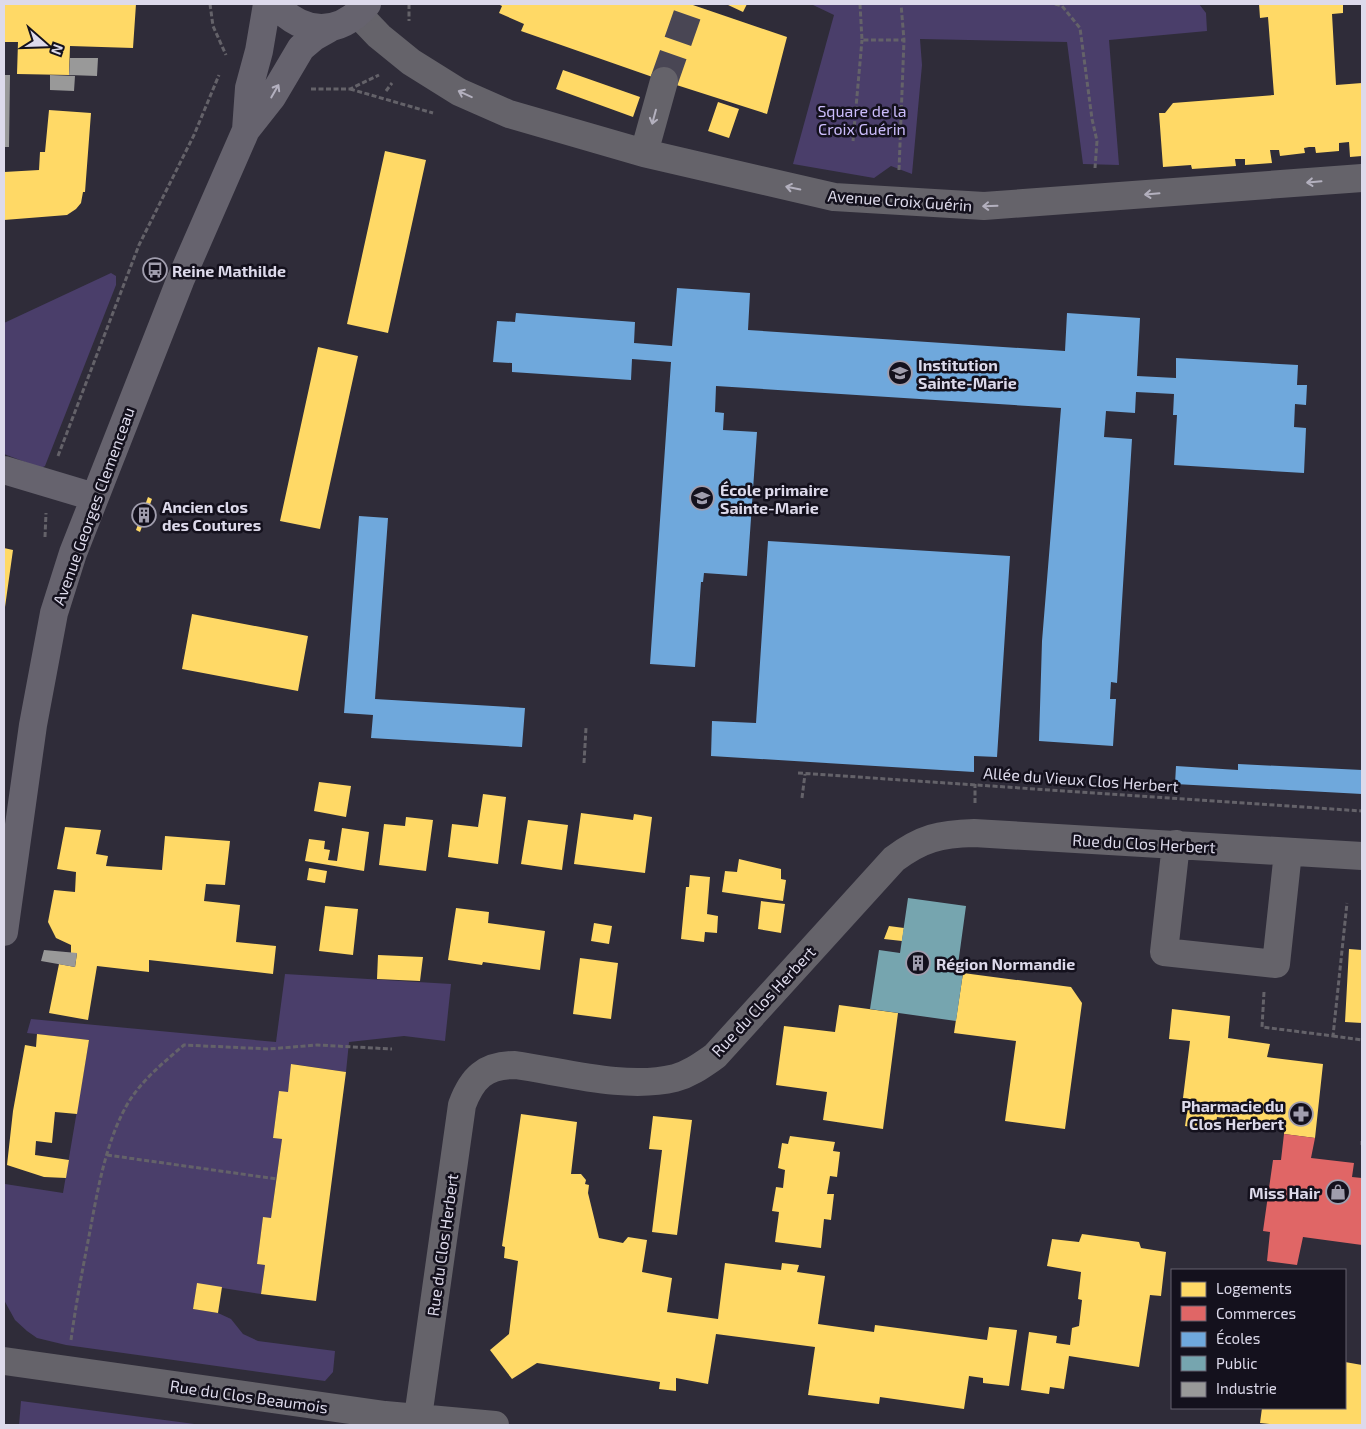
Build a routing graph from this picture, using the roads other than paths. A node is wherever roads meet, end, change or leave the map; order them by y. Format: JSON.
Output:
{"nodes":[{"id":1,"x":267,"y":4,"type":"edge"},
{"id":2,"x":275,"y":4,"type":"edge"},
{"id":3,"x":363,"y":9,"type":"edge"},
{"id":4,"x":330,"y":28,"type":"junction"},
{"id":5,"x":664,"y":81,"type":"tunnel mouth"},
{"id":6,"x":246,"y":130,"type":"junction"},
{"id":7,"x":644,"y":153,"type":"junction"},
{"id":8,"x":1362,"y":178,"type":"edge"},
{"id":9,"x":4,"y":470,"type":"edge"},
{"id":10,"x":94,"y":497,"type":"junction"},
{"id":11,"x":1176,"y":844,"type":"junction"},
{"id":12,"x":1288,"y":852,"type":"junction"},
{"id":13,"x":1362,"y":856,"type":"edge"},
{"id":14,"x":4,"y":932,"type":"edge"},
{"id":15,"x":4,"y":1361,"type":"edge"},
{"id":16,"x":419,"y":1421,"type":"edge"},
{"id":17,"x":495,"y":1425,"type":"edge"}],
"edges":[{"from":1,"to":6,"type":"main road"},
{"from":2,"to":4,"type":"main road"},
{"from":3,"to":4,"type":"main road"},
{"from":7,"to":3,"type":"street","name":"Avenue Croix Guérin","one_way":true},
{"from":6,"to":4,"type":"main road","one_way":true},
{"from":5,"to":7,"type":"street","one_way":true},
{"from":6,"to":10,"type":"main road","name":"Avenue Georges Clemenceau"},
{"from":8,"to":7,"type":"street","name":"Avenue Croix Guérin","one_way":true},
{"from":9,"to":10,"type":"main road"},
{"from":10,"to":14,"type":"main road","name":"Avenue Georges Clemenceau"},
{"from":11,"to":12,"type":"street","name":"Rue du Clos Herbert"},
{"from":11,"to":12,"type":"street"},
{"from":11,"to":16,"type":"street","name":"Rue du Clos Herbert"},
{"from":12,"to":13,"type":"street","name":"Rue du Clos Herbert"},
{"from":15,"to":16,"type":"street","name":"Rue du Clos Beaumois"},
{"from":16,"to":17,"type":"street","name":"Rue du Clos Beaumois"}]}
